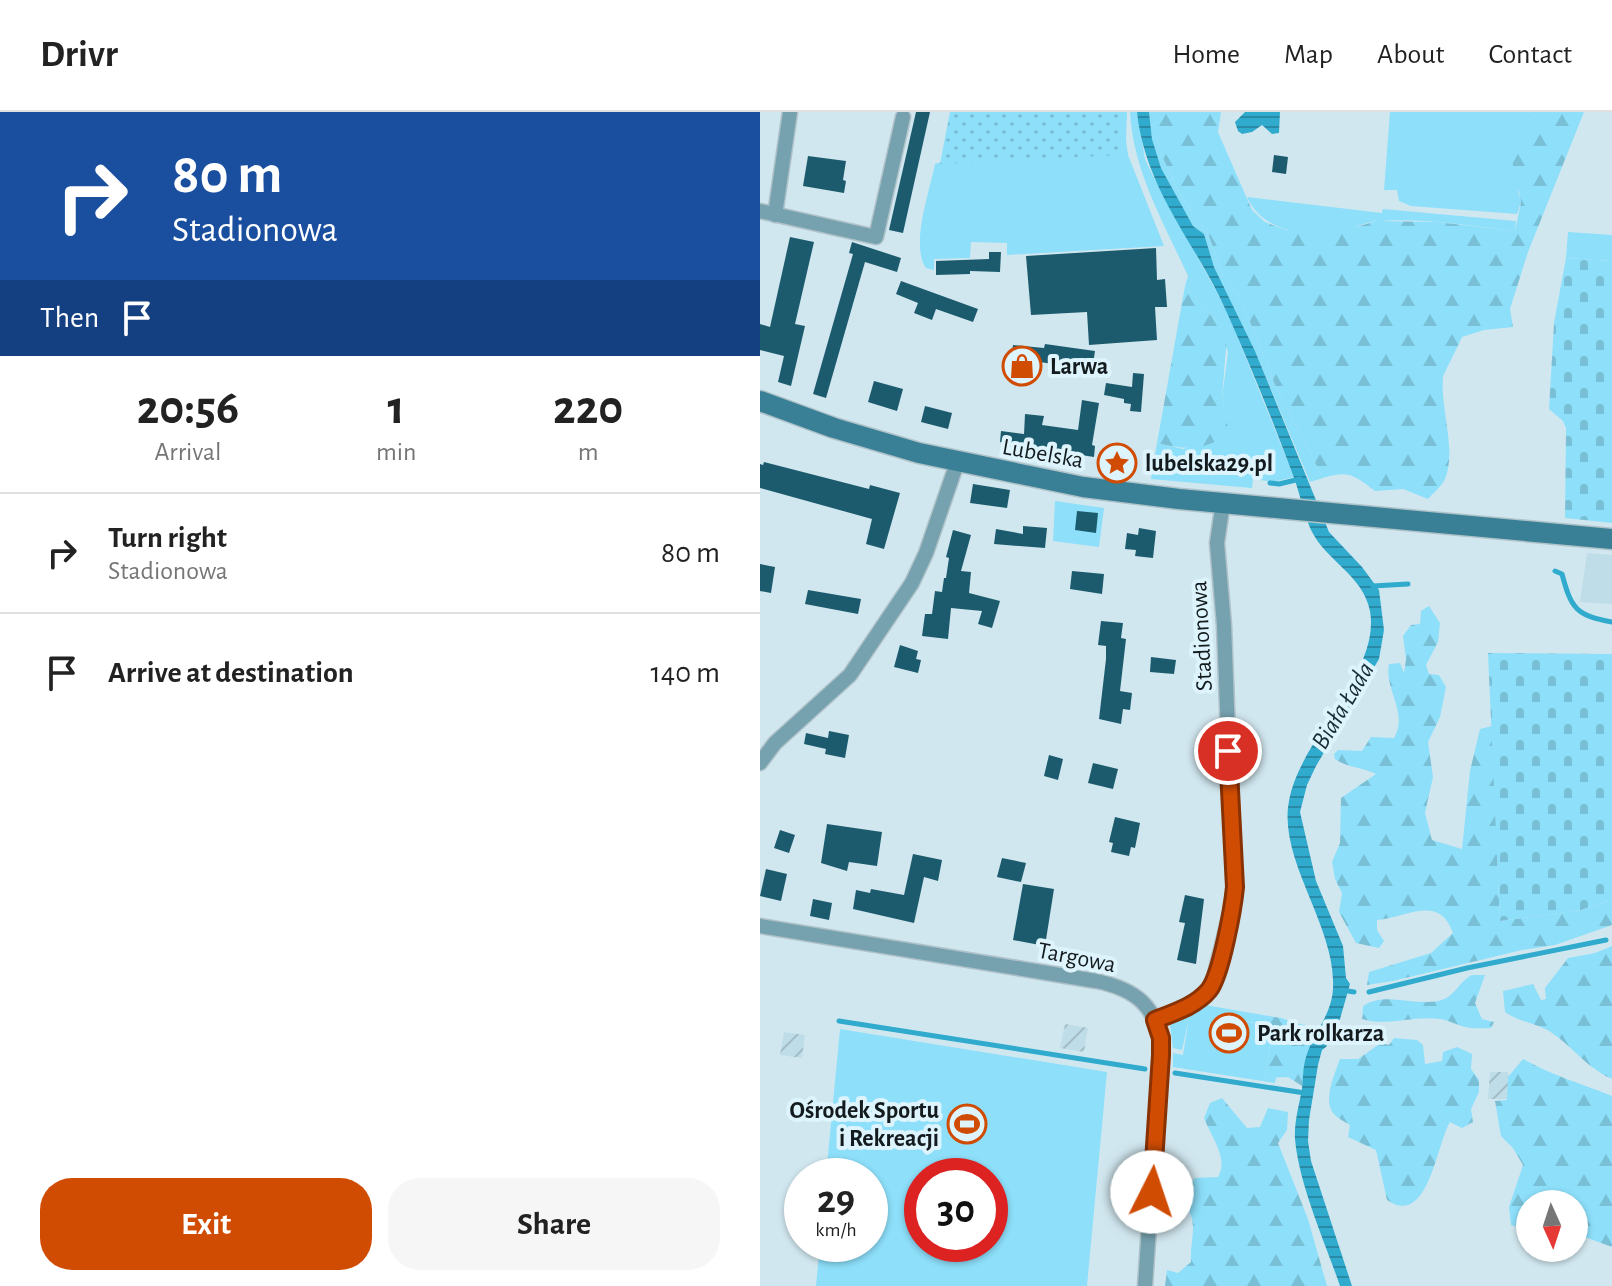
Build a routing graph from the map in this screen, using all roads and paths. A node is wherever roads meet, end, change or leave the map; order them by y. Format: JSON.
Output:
{"nodes":[{"id":1,"x":790,"y":112,"type":"edge"},
{"id":2,"x":903,"y":117,"type":"dead end"},
{"id":3,"x":767,"y":213,"type":"edge"},
{"id":4,"x":760,"y":401,"type":"edge"},
{"id":5,"x":957,"y":463,"type":"junction"},
{"id":6,"x":1223,"y":502,"type":"junction"},
{"id":7,"x":1612,"y":539,"type":"edge"},
{"id":8,"x":760,"y":763,"type":"edge"},
{"id":9,"x":760,"y":926,"type":"edge"},
{"id":10,"x":1155,"y":1020,"type":"junction"},
{"id":11,"x":1145,"y":1286,"type":"edge"}],
"edges":[{"from":1,"to":3,"type":"street"},
{"from":2,"to":3,"type":"street"},
{"from":4,"to":5,"type":"street","name":"Lubelska"},
{"from":5,"to":6,"type":"street","name":"Lubelska"},
{"from":5,"to":8,"type":"street"},
{"from":6,"to":7,"type":"street","name":"Lubelska"},
{"from":6,"to":10,"type":"street","name":"Stadionowa"},
{"from":9,"to":10,"type":"street","name":"Targowa"},
{"from":10,"to":11,"type":"street"}]}
